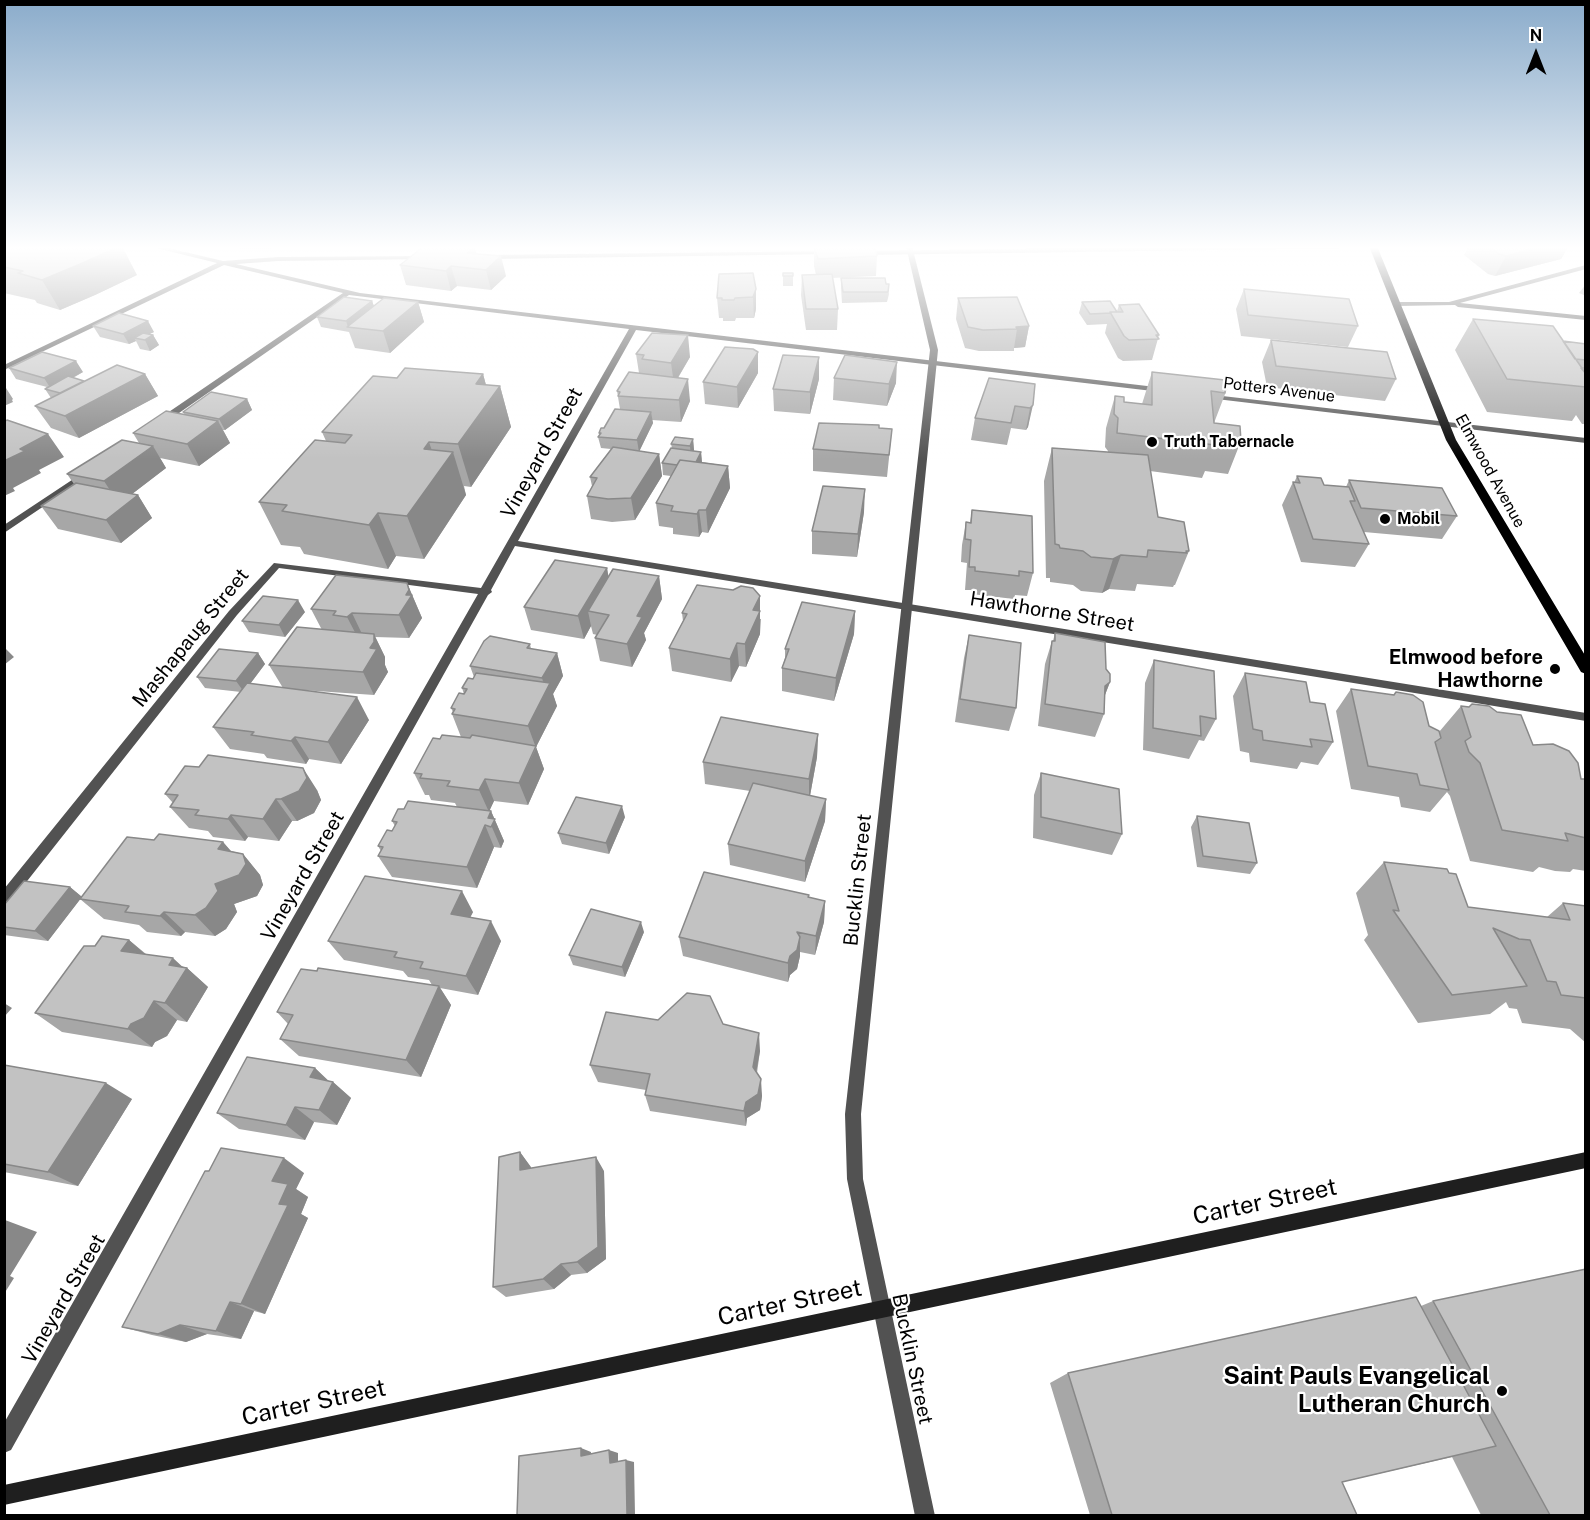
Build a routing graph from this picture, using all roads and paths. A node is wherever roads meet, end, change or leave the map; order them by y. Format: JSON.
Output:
{"nodes":[{"id":1,"x":111,"y":317,"type":"edge"},
{"id":2,"x":313,"y":317,"type":"edge"},
{"id":3,"x":549,"y":317,"type":"edge"},
{"id":4,"x":926,"y":317,"type":"edge"},
{"id":5,"x":1402,"y":317,"type":"edge"},
{"id":6,"x":634,"y":327,"type":"junction"},
{"id":7,"x":931,"y":363,"type":"junction"},
{"id":8,"x":4,"y":368,"type":"edge"},
{"id":9,"x":1171,"y":391,"type":"edge"},
{"id":10,"x":1195,"y":394,"type":"edge"},
{"id":11,"x":160,"y":423,"type":"edge"},
{"id":12,"x":1444,"y":424,"type":"junction"},
{"id":13,"x":1586,"y":441,"type":"edge"},
{"id":14,"x":92,"y":470,"type":"edge"},
{"id":15,"x":4,"y":530,"type":"edge"},
{"id":16,"x":513,"y":543,"type":"junction"},
{"id":17,"x":486,"y":592,"type":"junction"},
{"id":18,"x":906,"y":606,"type":"junction"},
{"id":19,"x":1586,"y":669,"type":"edge"},
{"id":20,"x":1586,"y":717,"type":"edge"},
{"id":21,"x":4,"y":900,"type":"edge"},
{"id":22,"x":1586,"y":1161,"type":"edge"},
{"id":23,"x":883,"y":1309,"type":"junction"},
{"id":24,"x":4,"y":1443,"type":"edge"},
{"id":25,"x":4,"y":1495,"type":"edge"},
{"id":26,"x":925,"y":1515,"type":"edge"}],
"edges":[{"from":1,"to":8,"type":"street"},
{"from":2,"to":11,"type":"street"},
{"from":3,"to":6,"type":"street"},
{"from":4,"to":7,"type":"street","name":"Bucklin Street"},
{"from":5,"to":12,"type":"main road","name":"Elmwood Avenue"},
{"from":6,"to":7,"type":"street"},
{"from":6,"to":16,"type":"street","name":"Vineyard Street"},
{"from":7,"to":9,"type":"street"},
{"from":7,"to":18,"type":"street","name":"Bucklin Street"},
{"from":10,"to":12,"type":"street","name":"Potters Avenue"},
{"from":12,"to":13,"type":"street","name":"Potters Avenue"},
{"from":12,"to":19,"type":"main road","name":"Elmwood Avenue"},
{"from":14,"to":15,"type":"street"},
{"from":16,"to":17,"type":"street","name":"Vineyard Street"},
{"from":16,"to":18,"type":"street","name":"Hawthorne Street"},
{"from":17,"to":21,"type":"street","name":"Mashapaug Street"},
{"from":17,"to":24,"type":"street","name":"Vineyard Street"},
{"from":18,"to":20,"type":"street","name":"Hawthorne Street"},
{"from":18,"to":23,"type":"street","name":"Bucklin Street"},
{"from":22,"to":23,"type":"main road","name":"Carter Street"},
{"from":23,"to":25,"type":"main road","name":"Carter Street"},
{"from":23,"to":26,"type":"street","name":"Bucklin Street"}]}
